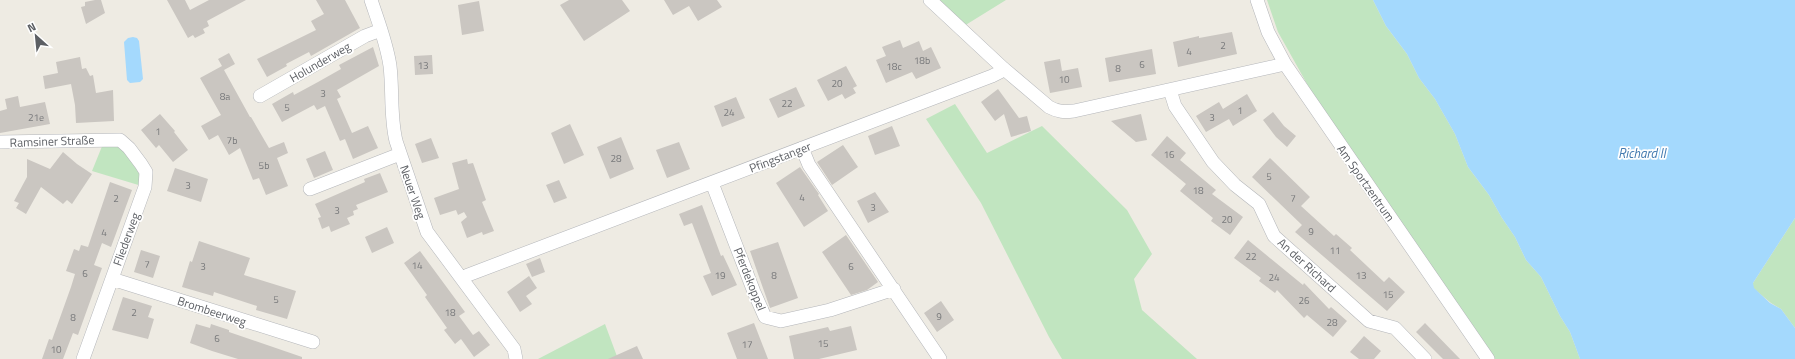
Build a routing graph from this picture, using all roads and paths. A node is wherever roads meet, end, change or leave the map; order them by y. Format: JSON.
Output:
{"nodes":[{"id":1,"x":371,"y":0,"type":"edge"},
{"id":2,"x":930,"y":0,"type":"edge"},
{"id":3,"x":1257,"y":0,"type":"edge"},
{"id":4,"x":380,"y":30,"type":"junction"},
{"id":5,"x":1285,"y":64,"type":"junction"},
{"id":6,"x":1003,"y":68,"type":"junction"},
{"id":7,"x":1170,"y":90,"type":"junction"},
{"id":8,"x":260,"y":96,"type":"dead end"},
{"id":9,"x":105,"y":139,"type":"joint"},
{"id":10,"x":0,"y":142,"type":"edge"},
{"id":11,"x":802,"y":148,"type":"junction"},
{"id":12,"x":400,"y":154,"type":"junction"},
{"id":13,"x":712,"y":183,"type":"junction"},
{"id":14,"x":310,"y":189,"type":"dead end"},
{"id":15,"x":112,"y":279,"type":"junction"},
{"id":16,"x":462,"y":279,"type":"junction"},
{"id":17,"x":894,"y":289,"type":"junction"},
{"id":18,"x":313,"y":342,"type":"dead end"},
{"id":19,"x":83,"y":359,"type":"edge"},
{"id":20,"x":516,"y":359,"type":"edge"},
{"id":21,"x":940,"y":359,"type":"edge"},
{"id":22,"x":1425,"y":359,"type":"edge"},
{"id":23,"x":1488,"y":359,"type":"edge"}],
"edges":[{"from":1,"to":4,"type":"street","name":"Neuer Weg"},
{"from":2,"to":6,"type":"street"},
{"from":3,"to":5,"type":"street","name":"Am Sportzentrum"},
{"from":4,"to":8,"type":"street","name":"Holunderweg"},
{"from":4,"to":12,"type":"street","name":"Neuer Weg"},
{"from":5,"to":7,"type":"street"},
{"from":5,"to":23,"type":"street","name":"Am Sportzentrum"},
{"from":6,"to":7,"type":"street"},
{"from":6,"to":11,"type":"street","name":"Pfingstanger"},
{"from":7,"to":22,"type":"street","name":"An der Richard"},
{"from":9,"to":10,"type":"street","name":"Ramsiner Straße"},
{"from":9,"to":15,"type":"street","name":"Fliederweg"},
{"from":11,"to":13,"type":"street","name":"Pfingstanger"},
{"from":11,"to":17,"type":"street"},
{"from":12,"to":14,"type":"street"},
{"from":12,"to":16,"type":"street","name":"Neuer Weg"},
{"from":13,"to":16,"type":"street","name":"Pfingstanger"},
{"from":13,"to":17,"type":"street","name":"Pferdekoppel"},
{"from":15,"to":18,"type":"street","name":"Brombeerweg"},
{"from":15,"to":19,"type":"street","name":"Fliederweg"},
{"from":16,"to":20,"type":"street","name":"Neuer Weg"},
{"from":17,"to":21,"type":"street"}]}
